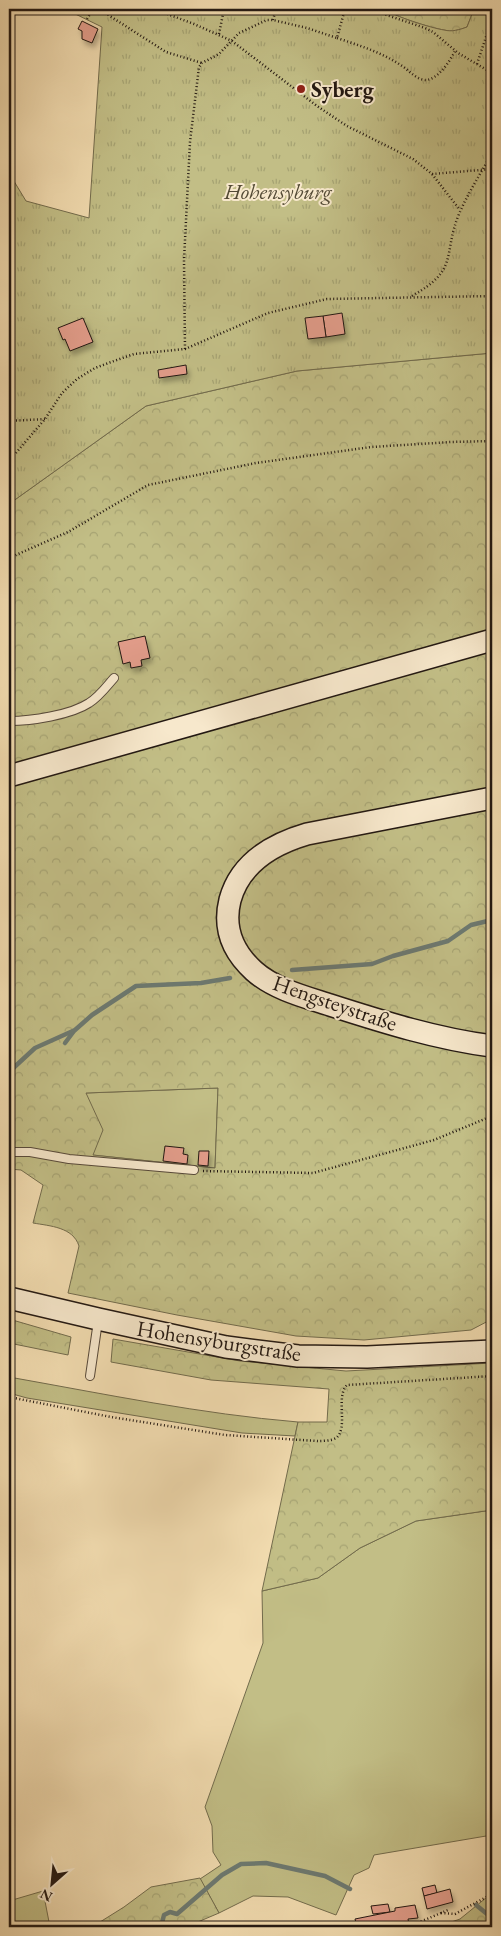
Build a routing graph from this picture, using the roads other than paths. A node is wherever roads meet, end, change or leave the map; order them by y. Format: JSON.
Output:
{"nodes":[{"id":1,"x":492,"y":640,"type":"edge"},
{"id":2,"x":114,"y":678,"type":"dead end"},
{"id":3,"x":9,"y":721,"type":"edge"},
{"id":4,"x":9,"y":776,"type":"edge"},
{"id":5,"x":492,"y":798,"type":"edge"},
{"id":6,"x":492,"y":1046,"type":"edge"},
{"id":7,"x":9,"y":1152,"type":"edge"},
{"id":8,"x":194,"y":1170,"type":"road end"},
{"id":9,"x":9,"y":1298,"type":"edge"},
{"id":10,"x":98,"y":1319,"type":"junction"},
{"id":11,"x":492,"y":1351,"type":"edge"},
{"id":12,"x":90,"y":1376,"type":"dead end"}],
"edges":[{"from":1,"to":4,"type":"main road"},
{"from":2,"to":3,"type":"lane"},
{"from":5,"to":6,"type":"main road","name":"Hengsteystraße"},
{"from":7,"to":8,"type":"lane"},
{"from":9,"to":10,"type":"main road","name":"Hohensyburgstraße"},
{"from":10,"to":11,"type":"main road","name":"Hohensyburgstraße"},
{"from":10,"to":12,"type":"lane"}]}
